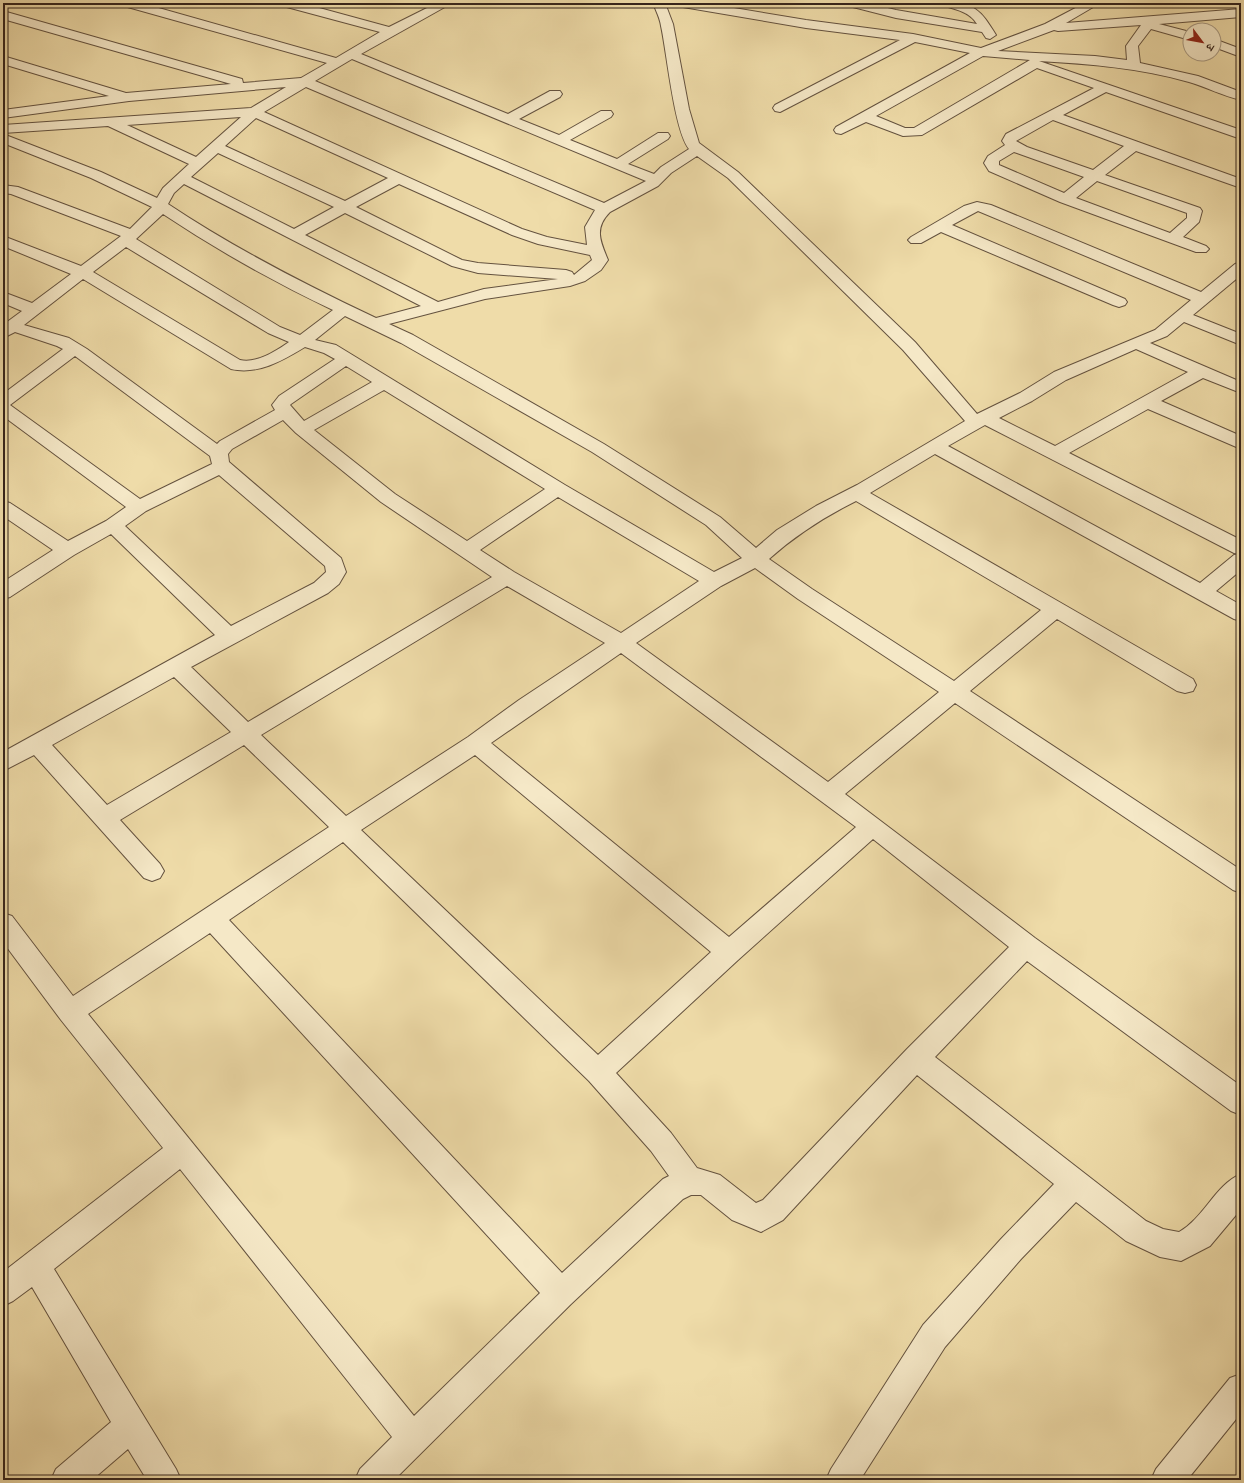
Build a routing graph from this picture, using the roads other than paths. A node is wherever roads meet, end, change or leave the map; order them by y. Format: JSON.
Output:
{"nodes":[{"id":1,"x":128,"y":3,"type":"edge"},
{"id":2,"x":287,"y":3,"type":"edge"},
{"id":3,"x":421,"y":3,"type":"edge"},
{"id":4,"x":660,"y":3,"type":"edge"},
{"id":5,"x":853,"y":3,"type":"edge"},
{"id":6,"x":949,"y":3,"type":"edge"},
{"id":7,"x":1094,"y":3,"type":"edge"},
{"id":8,"x":692,"y":4,"type":"edge"},
{"id":9,"x":840,"y":4,"type":"edge"},
{"id":10,"x":441,"y":5,"type":"edge"},
{"id":11,"x":873,"y":9,"type":"junction"},
{"id":12,"x":1241,"y":13,"type":"edge"},
{"id":13,"x":3,"y":15,"type":"edge"},
{"id":14,"x":1142,"y":24,"type":"junction"},
{"id":15,"x":1049,"y":27,"type":"junction"},
{"id":16,"x":986,"y":29,"type":"junction"},
{"id":17,"x":390,"y":30,"type":"junction"},
{"id":18,"x":1182,"y":34,"type":"edge"},
{"id":19,"x":913,"y":38,"type":"junction"},
{"id":20,"x":1222,"y":46,"type":"edge"},
{"id":21,"x":1008,"y":50,"type":"junction"},
{"id":22,"x":980,"y":53,"type":"junction"},
{"id":23,"x":1241,"y":53,"type":"edge"},
{"id":24,"x":350,"y":54,"type":"junction"},
{"id":25,"x":3,"y":60,"type":"edge"},
{"id":26,"x":336,"y":62,"type":"junction"},
{"id":27,"x":1035,"y":64,"type":"junction"},
{"id":28,"x":1134,"y":65,"type":"junction"},
{"id":29,"x":304,"y":82,"type":"junction"},
{"id":30,"x":246,"y":86,"type":"junction"},
{"id":31,"x":1104,"y":88,"type":"junction"},
{"id":32,"x":555,"y":94,"type":"dead end"},
{"id":33,"x":1241,"y":96,"type":"edge"},
{"id":34,"x":129,"y":97,"type":"junction"},
{"id":35,"x":3,"y":107,"type":"edge"},
{"id":36,"x":780,"y":108,"type":"dead end"},
{"id":37,"x":258,"y":110,"type":"junction"},
{"id":38,"x":10,"y":113,"type":"edge"},
{"id":39,"x":606,"y":114,"type":"dead end"},
{"id":40,"x":1051,"y":115,"type":"junction"},
{"id":41,"x":866,"y":117,"type":"junction"},
{"id":42,"x":509,"y":120,"type":"junction"},
{"id":43,"x":112,"y":122,"type":"junction"},
{"id":44,"x":3,"y":129,"type":"edge"},
{"id":45,"x":841,"y":130,"type":"dead end"},
{"id":46,"x":1241,"y":135,"type":"edge"},
{"id":47,"x":663,"y":136,"type":"dead end"},
{"id":48,"x":3,"y":138,"type":"edge"},
{"id":49,"x":560,"y":140,"type":"junction"},
{"id":50,"x":215,"y":146,"type":"junction"},
{"id":51,"x":1013,"y":146,"type":"junction"},
{"id":52,"x":1134,"y":146,"type":"junction"},
{"id":53,"x":697,"y":150,"type":"junction"},
{"id":54,"x":197,"y":163,"type":"junction"},
{"id":55,"x":618,"y":164,"type":"junction"},
{"id":56,"x":1096,"y":176,"type":"junction"},
{"id":57,"x":182,"y":178,"type":"junction"},
{"id":58,"x":399,"y":178,"type":"junction"},
{"id":59,"x":656,"y":180,"type":"junction"},
{"id":60,"x":1241,"y":184,"type":"edge"},
{"id":61,"x":3,"y":188,"type":"edge"},
{"id":62,"x":1066,"y":199,"type":"junction"},
{"id":63,"x":160,"y":206,"type":"junction"},
{"id":64,"x":345,"y":208,"type":"junction"},
{"id":65,"x":605,"y":209,"type":"junction"},
{"id":66,"x":940,"y":226,"type":"junction"},
{"id":67,"x":295,"y":234,"type":"junction"},
{"id":68,"x":129,"y":237,"type":"junction"},
{"id":69,"x":1172,"y":239,"type":"junction"},
{"id":70,"x":916,"y":240,"type":"dead end"},
{"id":71,"x":3,"y":241,"type":"edge"},
{"id":72,"x":1201,"y":249,"type":"dead end"},
{"id":73,"x":597,"y":252,"type":"junction"},
{"id":74,"x":1241,"y":267,"type":"edge"},
{"id":75,"x":84,"y":273,"type":"junction"},
{"id":76,"x":579,"y":278,"type":"junction"},
{"id":77,"x":1235,"y":280,"type":"edge"},
{"id":78,"x":3,"y":297,"type":"edge"},
{"id":79,"x":1203,"y":299,"type":"junction"},
{"id":80,"x":1119,"y":302,"type":"dead end"},
{"id":81,"x":434,"y":306,"type":"junction"},
{"id":82,"x":344,"y":309,"type":"junction"},
{"id":83,"x":35,"y":310,"type":"junction"},
{"id":84,"x":1182,"y":316,"type":"junction"},
{"id":85,"x":376,"y":323,"type":"junction"},
{"id":86,"x":8,"y":330,"type":"edge"},
{"id":87,"x":304,"y":340,"type":"junction"},
{"id":88,"x":1241,"y":340,"type":"edge"},
{"id":89,"x":1136,"y":343,"type":"junction"},
{"id":90,"x":74,"y":349,"type":"junction"},
{"id":91,"x":346,"y":360,"type":"junction"},
{"id":92,"x":1202,"y":371,"type":"junction"},
{"id":93,"x":385,"y":382,"type":"junction"},
{"id":94,"x":1241,"y":388,"type":"edge"},
{"id":95,"x":3,"y":402,"type":"edge"},
{"id":96,"x":1147,"y":402,"type":"junction"},
{"id":97,"x":3,"y":408,"type":"edge"},
{"id":98,"x":285,"y":412,"type":"junction"},
{"id":99,"x":980,"y":420,"type":"junction"},
{"id":100,"x":302,"y":429,"type":"junction"},
{"id":101,"x":1241,"y":443,"type":"edge"},
{"id":102,"x":934,"y":446,"type":"junction"},
{"id":103,"x":1056,"y":453,"type":"junction"},
{"id":104,"x":221,"y":460,"type":"junction"},
{"id":105,"x":558,"y":489,"type":"junction"},
{"id":106,"x":856,"y":493,"type":"junction"},
{"id":107,"x":3,"y":507,"type":"edge"},
{"id":108,"x":139,"y":507,"type":"junction"},
{"id":109,"x":113,"y":525,"type":"junction"},
{"id":110,"x":1241,"y":548,"type":"edge"},
{"id":111,"x":67,"y":550,"type":"junction"},
{"id":112,"x":467,"y":550,"type":"junction"},
{"id":113,"x":756,"y":559,"type":"junction"},
{"id":114,"x":1241,"y":560,"type":"edge"},
{"id":115,"x":508,"y":576,"type":"junction"},
{"id":116,"x":714,"y":581,"type":"junction"},
{"id":117,"x":3,"y":592,"type":"edge"},
{"id":118,"x":1202,"y":592,"type":"junction"},
{"id":119,"x":1056,"y":609,"type":"junction"},
{"id":120,"x":1241,"y":614,"type":"edge"},
{"id":121,"x":229,"y":636,"type":"junction"},
{"id":122,"x":621,"y":643,"type":"junction"},
{"id":123,"x":176,"y":666,"type":"junction"},
{"id":124,"x":1185,"y":685,"type":"dead end"},
{"id":125,"x":955,"y":692,"type":"junction"},
{"id":126,"x":245,"y":733,"type":"junction"},
{"id":127,"x":476,"y":742,"type":"junction"},
{"id":128,"x":37,"y":743,"type":"junction"},
{"id":129,"x":3,"y":762,"type":"edge"},
{"id":130,"x":828,"y":795,"type":"junction"},
{"id":131,"x":105,"y":818,"type":"junction"},
{"id":132,"x":872,"y":826,"type":"junction"},
{"id":133,"x":344,"y":829,"type":"junction"},
{"id":134,"x":152,"y":871,"type":"dead end"},
{"id":135,"x":1237,"y":875,"type":"edge"},
{"id":136,"x":211,"y":918,"type":"junction"},
{"id":137,"x":3,"y":923,"type":"edge"},
{"id":138,"x":1026,"y":946,"type":"junction"},
{"id":139,"x":729,"y":952,"type":"junction"},
{"id":140,"x":70,"y":1012,"type":"junction"},
{"id":141,"x":916,"y":1058,"type":"junction"},
{"id":142,"x":598,"y":1072,"type":"junction"},
{"id":143,"x":1241,"y":1102,"type":"edge"},
{"id":144,"x":182,"y":1150,"type":"junction"},
{"id":145,"x":690,"y":1182,"type":"junction"},
{"id":146,"x":1075,"y":1183,"type":"junction"},
{"id":147,"x":1241,"y":1188,"type":"edge"},
{"id":148,"x":36,"y":1266,"type":"junction"},
{"id":149,"x":3,"y":1291,"type":"edge"},
{"id":150,"x":561,"y":1294,"type":"junction"},
{"id":151,"x":1241,"y":1389,"type":"edge"},
{"id":152,"x":130,"y":1426,"type":"junction"},
{"id":153,"x":413,"y":1439,"type":"junction"},
{"id":154,"x":1171,"y":1479,"type":"edge"},
{"id":155,"x":67,"y":1480,"type":"edge"},
{"id":156,"x":165,"y":1480,"type":"edge"},
{"id":157,"x":371,"y":1480,"type":"edge"},
{"id":158,"x":842,"y":1480,"type":"edge"}],
"edges":[{"from":1,"to":26,"type":"street"},
{"from":2,"to":17,"type":"street"},
{"from":3,"to":10,"type":"street"},
{"from":4,"to":53,"type":"street"},
{"from":5,"to":11,"type":"street"},
{"from":6,"to":16,"type":"street"},
{"from":7,"to":15,"type":"street"},
{"from":8,"to":19,"type":"street"},
{"from":9,"to":11,"type":"street"},
{"from":10,"to":17,"type":"street"},
{"from":11,"to":16,"type":"street"},
{"from":12,"to":14,"type":"street"},
{"from":13,"to":30,"type":"street"},
{"from":14,"to":15,"type":"street"},
{"from":14,"to":18,"type":"street"},
{"from":14,"to":28,"type":"street"},
{"from":15,"to":21,"type":"street"},
{"from":16,"to":21,"type":"street"},
{"from":17,"to":24,"type":"street"},
{"from":19,"to":22,"type":"street"},
{"from":19,"to":36,"type":"street"},
{"from":20,"to":23,"type":"street"},
{"from":21,"to":22,"type":"street"},
{"from":21,"to":27,"type":"street"},
{"from":21,"to":28,"type":"street"},
{"from":22,"to":41,"type":"street"},
{"from":24,"to":26,"type":"street"},
{"from":24,"to":42,"type":"street"},
{"from":25,"to":34,"type":"street"},
{"from":26,"to":29,"type":"street"},
{"from":27,"to":31,"type":"street"},
{"from":27,"to":41,"type":"street"},
{"from":28,"to":33,"type":"street"},
{"from":29,"to":30,"type":"street"},
{"from":29,"to":37,"type":"street"},
{"from":29,"to":65,"type":"street"},
{"from":30,"to":34,"type":"street"},
{"from":30,"to":37,"type":"street"},
{"from":31,"to":40,"type":"street"},
{"from":31,"to":46,"type":"street"},
{"from":32,"to":42,"type":"street"},
{"from":34,"to":38,"type":"street"},
{"from":35,"to":38,"type":"street"},
{"from":37,"to":43,"type":"street"},
{"from":37,"to":50,"type":"street"},
{"from":37,"to":58,"type":"street"},
{"from":39,"to":49,"type":"street"},
{"from":40,"to":51,"type":"street"},
{"from":40,"to":52,"type":"street"},
{"from":41,"to":45,"type":"street"},
{"from":42,"to":49,"type":"street"},
{"from":43,"to":44,"type":"street"},
{"from":43,"to":54,"type":"street"},
{"from":47,"to":55,"type":"street"},
{"from":48,"to":63,"type":"street"},
{"from":49,"to":55,"type":"street"},
{"from":50,"to":54,"type":"street"},
{"from":50,"to":64,"type":"street"},
{"from":51,"to":56,"type":"street"},
{"from":51,"to":62,"type":"street"},
{"from":52,"to":56,"type":"street"},
{"from":52,"to":60,"type":"street"},
{"from":53,"to":59,"type":"street"},
{"from":53,"to":99,"type":"street"},
{"from":54,"to":57,"type":"street"},
{"from":55,"to":59,"type":"street"},
{"from":56,"to":62,"type":"street"},
{"from":56,"to":69,"type":"street"},
{"from":57,"to":63,"type":"street"},
{"from":57,"to":67,"type":"street"},
{"from":58,"to":64,"type":"street"},
{"from":58,"to":73,"type":"street"},
{"from":59,"to":65,"type":"street"},
{"from":61,"to":68,"type":"street"},
{"from":62,"to":69,"type":"street"},
{"from":63,"to":68,"type":"street"},
{"from":63,"to":82,"type":"street"},
{"from":64,"to":67,"type":"street"},
{"from":64,"to":76,"type":"street"},
{"from":65,"to":73,"type":"street"},
{"from":66,"to":70,"type":"street"},
{"from":66,"to":79,"type":"street"},
{"from":66,"to":80,"type":"street"},
{"from":67,"to":81,"type":"street"},
{"from":68,"to":75,"type":"street"},
{"from":68,"to":87,"type":"street"},
{"from":69,"to":72,"type":"street"},
{"from":71,"to":75,"type":"street"},
{"from":73,"to":76,"type":"street"},
{"from":74,"to":77,"type":"street"},
{"from":75,"to":83,"type":"street"},
{"from":75,"to":87,"type":"street"},
{"from":76,"to":81,"type":"street"},
{"from":77,"to":79,"type":"street"},
{"from":78,"to":83,"type":"street"},
{"from":79,"to":84,"type":"street"},
{"from":81,"to":85,"type":"street"},
{"from":82,"to":85,"type":"street"},
{"from":82,"to":87,"type":"street"},
{"from":83,"to":86,"type":"street"},
{"from":84,"to":88,"type":"street"},
{"from":84,"to":89,"type":"street"},
{"from":85,"to":113,"type":"street"},
{"from":86,"to":90,"type":"street"},
{"from":87,"to":91,"type":"street"},
{"from":89,"to":92,"type":"street"},
{"from":89,"to":99,"type":"street"},
{"from":90,"to":95,"type":"street"},
{"from":90,"to":104,"type":"street"},
{"from":91,"to":93,"type":"street"},
{"from":91,"to":98,"type":"street"},
{"from":92,"to":94,"type":"street"},
{"from":92,"to":96,"type":"street"},
{"from":93,"to":100,"type":"street"},
{"from":93,"to":105,"type":"street"},
{"from":96,"to":101,"type":"street"},
{"from":96,"to":103,"type":"street"},
{"from":97,"to":108,"type":"street"},
{"from":98,"to":100,"type":"street"},
{"from":98,"to":104,"type":"street"},
{"from":99,"to":102,"type":"street"},
{"from":99,"to":103,"type":"street"},
{"from":100,"to":112,"type":"street"},
{"from":102,"to":106,"type":"street"},
{"from":102,"to":118,"type":"street"},
{"from":103,"to":110,"type":"street"},
{"from":104,"to":108,"type":"street"},
{"from":104,"to":121,"type":"street"},
{"from":105,"to":112,"type":"street"},
{"from":105,"to":116,"type":"street"},
{"from":106,"to":113,"type":"street"},
{"from":106,"to":119,"type":"street"},
{"from":107,"to":111,"type":"street"},
{"from":108,"to":109,"type":"street"},
{"from":109,"to":111,"type":"street"},
{"from":109,"to":121,"type":"street"},
{"from":111,"to":117,"type":"street"},
{"from":112,"to":115,"type":"street"},
{"from":113,"to":116,"type":"street"},
{"from":113,"to":125,"type":"street"},
{"from":114,"to":118,"type":"street"},
{"from":115,"to":122,"type":"street"},
{"from":115,"to":126,"type":"street"},
{"from":116,"to":122,"type":"street"},
{"from":118,"to":120,"type":"street"},
{"from":119,"to":124,"type":"street"},
{"from":119,"to":125,"type":"street"},
{"from":121,"to":123,"type":"street"},
{"from":122,"to":127,"type":"street"},
{"from":122,"to":130,"type":"street"},
{"from":123,"to":126,"type":"street"},
{"from":123,"to":128,"type":"street"},
{"from":125,"to":130,"type":"street"},
{"from":125,"to":135,"type":"street"},
{"from":126,"to":131,"type":"street"},
{"from":126,"to":133,"type":"street"},
{"from":127,"to":133,"type":"street"},
{"from":127,"to":139,"type":"street"},
{"from":128,"to":129,"type":"street"},
{"from":128,"to":131,"type":"street"},
{"from":130,"to":132,"type":"street"},
{"from":131,"to":134,"type":"street"},
{"from":132,"to":138,"type":"street"},
{"from":132,"to":139,"type":"street"},
{"from":133,"to":136,"type":"street"},
{"from":133,"to":142,"type":"street"},
{"from":136,"to":140,"type":"street"},
{"from":136,"to":150,"type":"street"},
{"from":137,"to":140,"type":"street"},
{"from":138,"to":141,"type":"street"},
{"from":138,"to":143,"type":"street"},
{"from":139,"to":142,"type":"street"},
{"from":140,"to":144,"type":"street"},
{"from":141,"to":145,"type":"street"},
{"from":141,"to":146,"type":"street"},
{"from":142,"to":145,"type":"street"},
{"from":144,"to":148,"type":"street"},
{"from":144,"to":153,"type":"street"},
{"from":145,"to":150,"type":"street"},
{"from":146,"to":147,"type":"street"},
{"from":146,"to":158,"type":"street"},
{"from":148,"to":149,"type":"street"},
{"from":148,"to":152,"type":"street"},
{"from":150,"to":153,"type":"street"},
{"from":151,"to":154,"type":"street"},
{"from":152,"to":155,"type":"street"},
{"from":152,"to":156,"type":"street"},
{"from":153,"to":157,"type":"street"}]}
